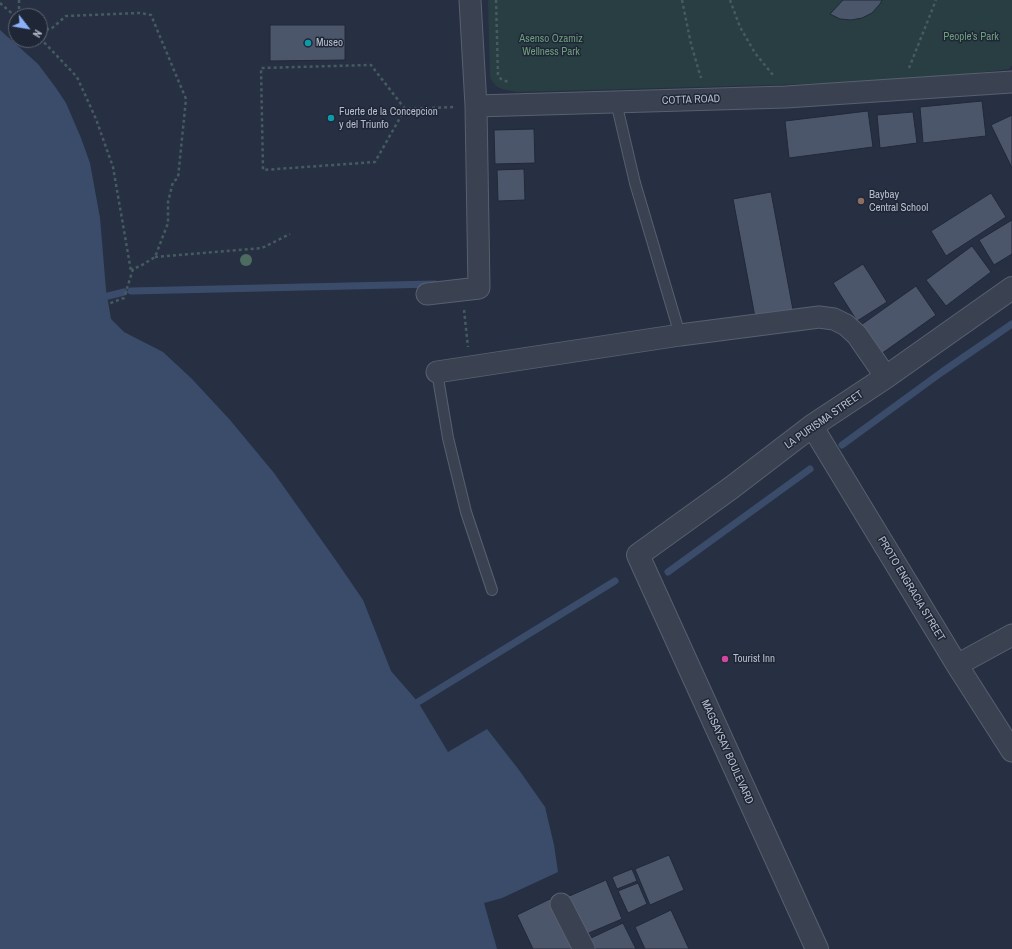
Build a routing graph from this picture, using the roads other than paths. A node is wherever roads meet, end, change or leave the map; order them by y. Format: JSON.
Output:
{"nodes":[{"id":1,"x":470,"y":0,"type":"edge"},
{"id":2,"x":1012,"y":82,"type":"edge"},
{"id":3,"x":616,"y":102,"type":"junction"},
{"id":4,"x":476,"y":106,"type":"junction"},
{"id":5,"x":1012,"y":288,"type":"edge"},
{"id":6,"x":427,"y":294,"type":"dead end"},
{"id":7,"x":680,"y":335,"type":"junction"},
{"id":8,"x":437,"y":372,"type":"joint"},
{"id":9,"x":886,"y":378,"type":"junction"},
{"id":10,"x":812,"y":426,"type":"junction"},
{"id":11,"x":638,"y":555,"type":"joint"},
{"id":12,"x":492,"y":590,"type":"dead end"},
{"id":13,"x":1012,"y":635,"type":"edge"},
{"id":14,"x":957,"y":665,"type":"junction"},
{"id":15,"x":1012,"y":751,"type":"edge"},
{"id":16,"x":561,"y":904,"type":"dead end"},
{"id":17,"x":584,"y":949,"type":"edge"},
{"id":18,"x":817,"y":949,"type":"edge"}],
"edges":[{"from":1,"to":4,"type":"street"},
{"from":2,"to":3,"type":"street","name":"COTTA ROAD"},
{"from":3,"to":4,"type":"street","name":"COTTA ROAD"},
{"from":3,"to":7,"type":"lane"},
{"from":4,"to":6,"type":"street"},
{"from":5,"to":9,"type":"street","name":"LA PURISMA STREET"},
{"from":7,"to":8,"type":"street"},
{"from":7,"to":9,"type":"street"},
{"from":8,"to":12,"type":"lane"},
{"from":9,"to":10,"type":"street","name":"LA PURISMA STREET"},
{"from":10,"to":11,"type":"street","name":"LA PURISMA STREET"},
{"from":10,"to":14,"type":"street","name":"PROTO ENGRACIA STREET"},
{"from":11,"to":18,"type":"street","name":"MAGSAYSAY BOULEVARD"},
{"from":13,"to":14,"type":"street"},
{"from":14,"to":15,"type":"street","name":"PROTO ENGRACIA STREET"},
{"from":16,"to":17,"type":"street"}]}
